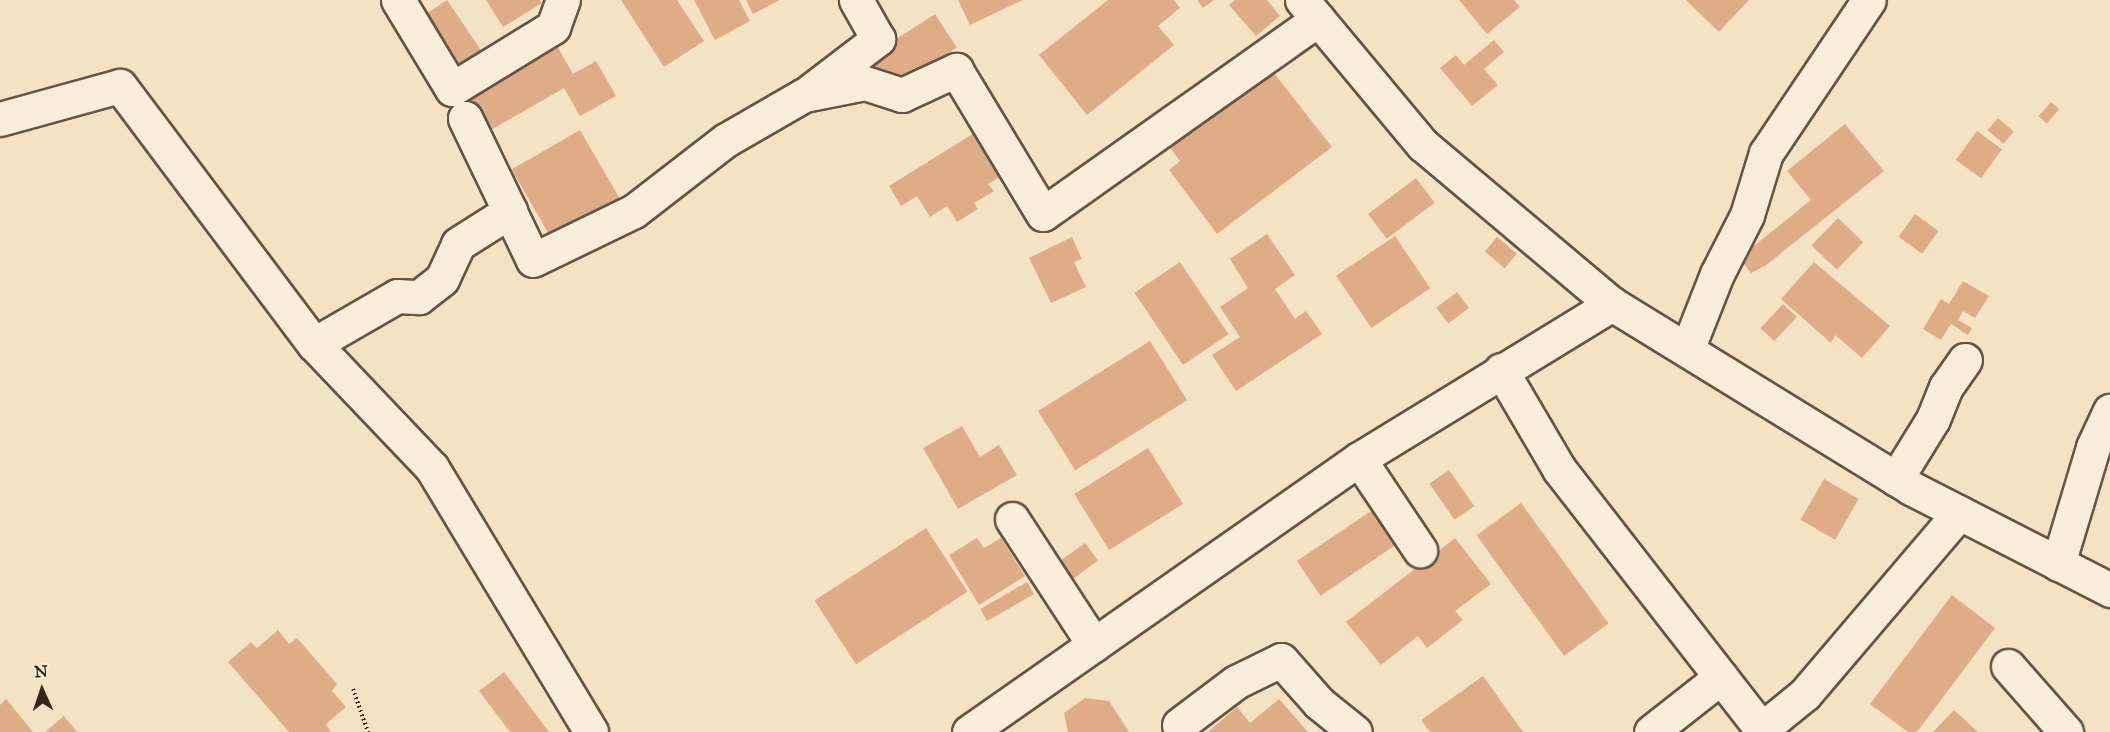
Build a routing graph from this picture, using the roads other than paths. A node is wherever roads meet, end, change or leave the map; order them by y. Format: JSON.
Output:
{"nodes":[{"id":1,"x":398,"y":0,"type":"edge"},
{"id":2,"x":563,"y":0,"type":"edge"},
{"id":3,"x":856,"y":0,"type":"edge"},
{"id":4,"x":1869,"y":0,"type":"edge"},
{"id":5,"x":1310,"y":10,"type":"edge"},
{"id":6,"x":804,"y":95,"type":"junction"},
{"id":7,"x":465,"y":118,"type":"junction"},
{"id":8,"x":0,"y":119,"type":"edge"},
{"id":9,"x":1612,"y":304,"type":"junction"},
{"id":10,"x":314,"y":344,"type":"junction"},
{"id":11,"x":1688,"y":350,"type":"junction"},
{"id":12,"x":1965,"y":360,"type":"dead end"},
{"id":13,"x":1501,"y":370,"type":"junction"},
{"id":14,"x":2110,"y":411,"type":"edge"},
{"id":15,"x":1359,"y":459,"type":"junction"},
{"id":16,"x":1896,"y":479,"type":"junction"},
{"id":17,"x":1959,"y":513,"type":"junction"},
{"id":18,"x":1012,"y":519,"type":"dead end"},
{"id":19,"x":1420,"y":549,"type":"dead end"},
{"id":20,"x":2058,"y":564,"type":"junction"},
{"id":21,"x":2110,"y":590,"type":"edge"},
{"id":22,"x":1094,"y":645,"type":"junction"},
{"id":23,"x":2008,"y":666,"type":"dead end"},
{"id":24,"x":1721,"y":677,"type":"junction"},
{"id":25,"x":1179,"y":725,"type":"dead end"},
{"id":26,"x":1763,"y":731,"type":"edge"},
{"id":27,"x":591,"y":732,"type":"edge"},
{"id":28,"x":969,"y":732,"type":"edge"},
{"id":29,"x":1355,"y":732,"type":"edge"},
{"id":30,"x":1651,"y":732,"type":"edge"},
{"id":31,"x":2066,"y":732,"type":"edge"}],
"edges":[{"from":1,"to":2,"type":"street"},
{"from":1,"to":7,"type":"street"},
{"from":3,"to":6,"type":"street"},
{"from":4,"to":11,"type":"street"},
{"from":5,"to":6,"type":"street"},
{"from":5,"to":9,"type":"street"},
{"from":6,"to":7,"type":"street"},
{"from":7,"to":10,"type":"street"},
{"from":8,"to":10,"type":"street"},
{"from":9,"to":11,"type":"street"},
{"from":9,"to":13,"type":"street"},
{"from":10,"to":27,"type":"street"},
{"from":11,"to":16,"type":"street"},
{"from":12,"to":16,"type":"street"},
{"from":13,"to":15,"type":"street"},
{"from":13,"to":24,"type":"street"},
{"from":14,"to":20,"type":"street"},
{"from":15,"to":19,"type":"street"},
{"from":15,"to":22,"type":"street"},
{"from":16,"to":17,"type":"street"},
{"from":17,"to":20,"type":"street"},
{"from":17,"to":26,"type":"street"},
{"from":18,"to":22,"type":"street"},
{"from":20,"to":21,"type":"street"},
{"from":22,"to":28,"type":"street"},
{"from":23,"to":31,"type":"street"},
{"from":24,"to":26,"type":"street"},
{"from":24,"to":30,"type":"street"},
{"from":25,"to":29,"type":"street"}]}
